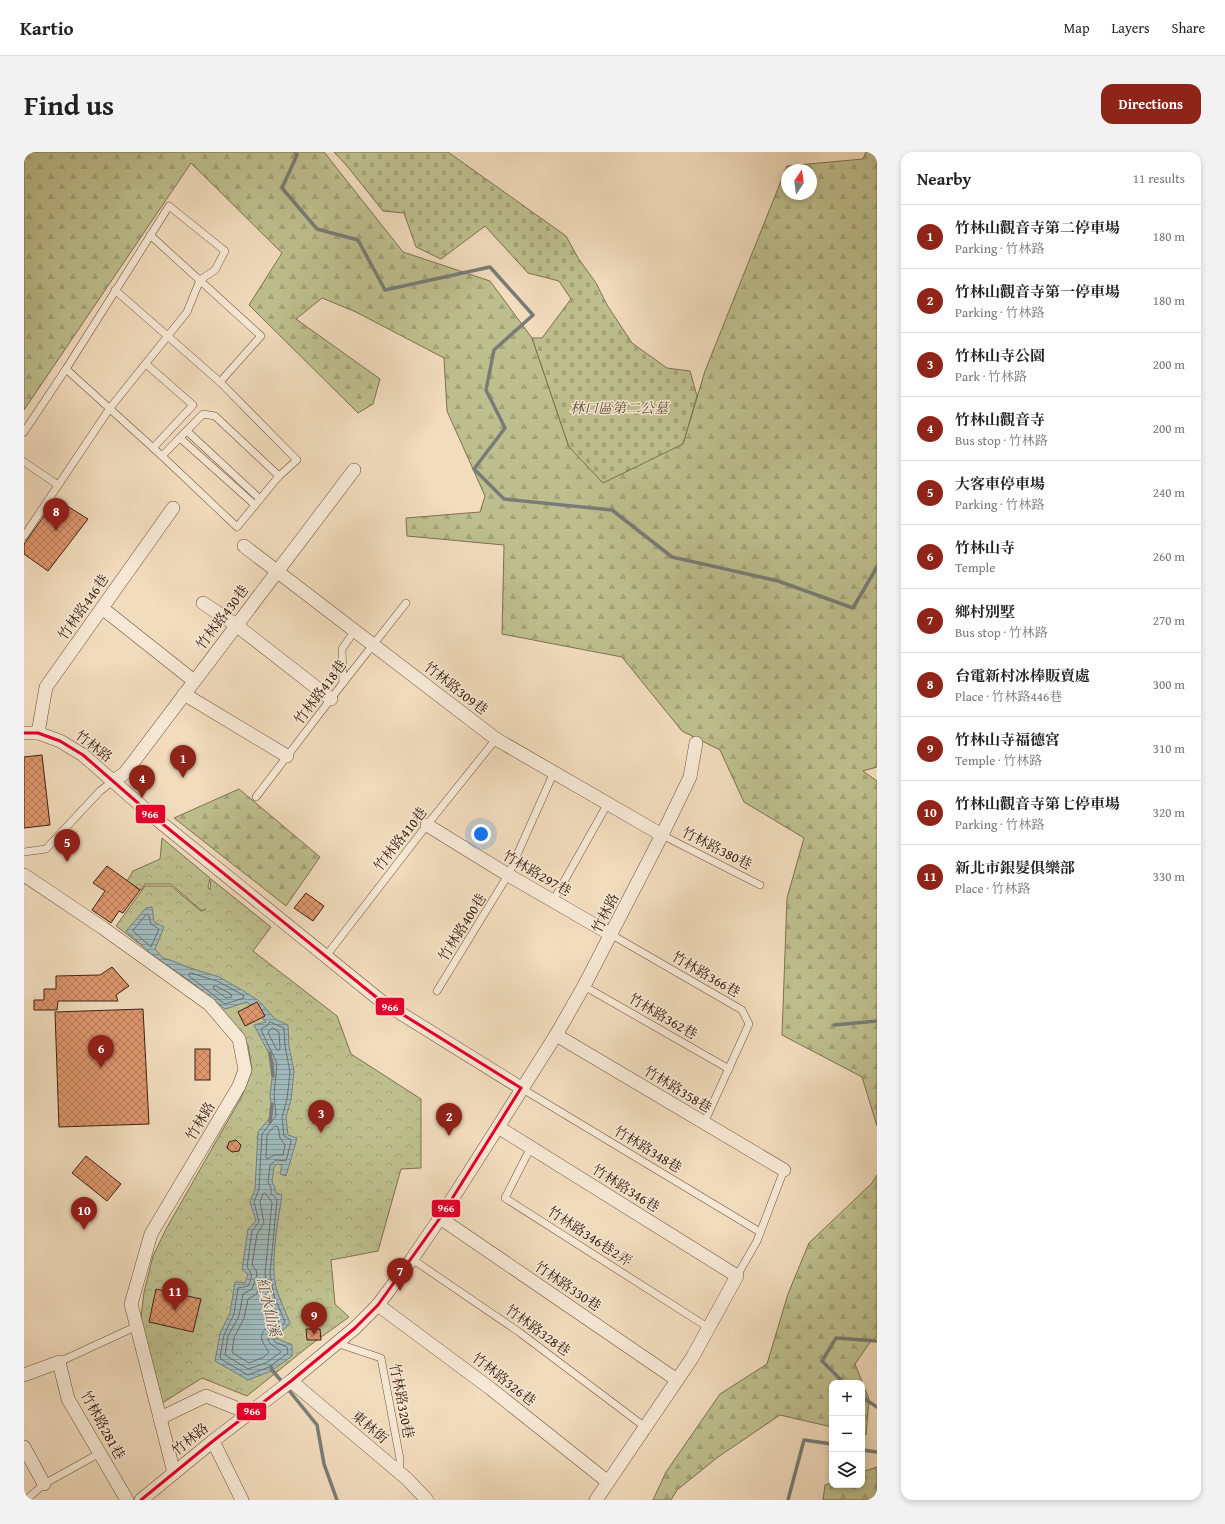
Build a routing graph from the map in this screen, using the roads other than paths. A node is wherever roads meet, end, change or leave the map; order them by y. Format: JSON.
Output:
{"nodes":[{"id":1,"x":150,"y":235,"type":"junction"},
{"id":2,"x":200,"y":280,"type":"junction"},
{"id":3,"x":115,"y":290,"type":"junction"},
{"id":4,"x":167,"y":336,"type":"junction"},
{"id":5,"x":146,"y":364,"type":"junction"},
{"id":6,"x":66,"y":369,"type":"junction"},
{"id":7,"x":220,"y":382,"type":"junction"},
{"id":8,"x":110,"y":408,"type":"junction"},
{"id":9,"x":187,"y":431,"type":"junction"},
{"id":10,"x":24,"y":432,"type":"edge"},
{"id":11,"x":180,"y":438,"type":"junction"},
{"id":12,"x":153,"y":448,"type":"junction"},
{"id":13,"x":162,"y":456,"type":"junction"},
{"id":14,"x":24,"y":462,"type":"edge"},
{"id":15,"x":354,"y":470,"type":"dead end"},
{"id":16,"x":279,"y":476,"type":"junction"},
{"id":17,"x":58,"y":485,"type":"junction"},
{"id":18,"x":260,"y":499,"type":"junction"},
{"id":19,"x":255,"y":505,"type":"junction"},
{"id":20,"x":173,"y":508,"type":"dead end"},
{"id":21,"x":24,"y":536,"type":"edge"},
{"id":22,"x":244,"y":546,"type":"dead end"},
{"id":23,"x":276,"y":571,"type":"junction"},
{"id":24,"x":203,"y":603,"type":"dead end"},
{"id":25,"x":406,"y":603,"type":"dead end"},
{"id":26,"x":102,"y":608,"type":"junction"},
{"id":27,"x":236,"y":625,"type":"junction"},
{"id":28,"x":355,"y":630,"type":"junction"},
{"id":29,"x":373,"y":644,"type":"junction"},
{"id":30,"x":194,"y":681,"type":"junction"},
{"id":31,"x":343,"y":683,"type":"junction"},
{"id":32,"x":184,"y":694,"type":"junction"},
{"id":33,"x":331,"y":699,"type":"junction"},
{"id":34,"x":24,"y":732,"type":"edge"},
{"id":35,"x":38,"y":733,"type":"junction"},
{"id":36,"x":496,"y":739,"type":"junction"},
{"id":37,"x":696,"y":743,"type":"dead end"},
{"id":38,"x":287,"y":756,"type":"junction"},
{"id":39,"x":554,"y":772,"type":"junction"},
{"id":40,"x":114,"y":781,"type":"junction"},
{"id":41,"x":256,"y":797,"type":"dead end"},
{"id":42,"x":608,"y":803,"type":"junction"},
{"id":43,"x":427,"y":825,"type":"junction"},
{"id":44,"x":662,"y":835,"type":"junction"},
{"id":45,"x":24,"y":852,"type":"edge"},
{"id":46,"x":24,"y":875,"type":"edge"},
{"id":47,"x":508,"y":875,"type":"junction"},
{"id":48,"x":760,"y":885,"type":"dead end"},
{"id":49,"x":553,"y":901,"type":"junction"},
{"id":50,"x":612,"y":934,"type":"junction"},
{"id":51,"x":326,"y":956,"type":"junction"},
{"id":52,"x":584,"y":986,"type":"junction"},
{"id":53,"x":437,"y":992,"type":"dead end"},
{"id":54,"x":556,"y":1035,"type":"junction"},
{"id":55,"x":729,"y":1069,"type":"junction"},
{"id":56,"x":521,"y":1088,"type":"junction"},
{"id":57,"x":704,"y":1123,"type":"junction"},
{"id":58,"x":498,"y":1127,"type":"junction"},
{"id":59,"x":531,"y":1147,"type":"junction"},
{"id":60,"x":784,"y":1170,"type":"joint"},
{"id":61,"x":440,"y":1218,"type":"junction"},
{"id":62,"x":760,"y":1232,"type":"junction"},
{"id":63,"x":412,"y":1259,"type":"junction"},
{"id":64,"x":737,"y":1276,"type":"junction"},
{"id":65,"x":378,"y":1305,"type":"junction"},
{"id":66,"x":137,"y":1326,"type":"junction"},
{"id":67,"x":709,"y":1328,"type":"junction"},
{"id":68,"x":336,"y":1343,"type":"junction"},
{"id":69,"x":59,"y":1362,"type":"junction"},
{"id":70,"x":24,"y":1375,"type":"edge"},
{"id":71,"x":677,"y":1380,"type":"junction"},
{"id":72,"x":291,"y":1381,"type":"junction"},
{"id":73,"x":249,"y":1413,"type":"junction"},
{"id":74,"x":160,"y":1418,"type":"junction"},
{"id":75,"x":645,"y":1427,"type":"junction"},
{"id":76,"x":213,"y":1441,"type":"junction"},
{"id":77,"x":24,"y":1447,"type":"edge"},
{"id":78,"x":100,"y":1453,"type":"junction"},
{"id":79,"x":399,"y":1472,"type":"junction"},
{"id":80,"x":174,"y":1473,"type":"junction"},
{"id":81,"x":608,"y":1482,"type":"junction"},
{"id":82,"x":44,"y":1484,"type":"junction"},
{"id":83,"x":145,"y":1499,"type":"edge"},
{"id":84,"x":26,"y":1500,"type":"edge"},
{"id":85,"x":127,"y":1500,"type":"edge"},
{"id":86,"x":242,"y":1500,"type":"edge"},
{"id":87,"x":427,"y":1500,"type":"edge"},
{"id":88,"x":596,"y":1500,"type":"edge"}],
"edges":[{"from":1,"to":2,"type":"lane"},
{"from":1,"to":2,"type":"lane"},
{"from":1,"to":3,"type":"lane"},
{"from":2,"to":4,"type":"lane"},
{"from":2,"to":7,"type":"lane"},
{"from":3,"to":4,"type":"lane"},
{"from":3,"to":6,"type":"lane"},
{"from":4,"to":5,"type":"lane"},
{"from":4,"to":7,"type":"lane"},
{"from":5,"to":8,"type":"lane"},
{"from":5,"to":12,"type":"lane"},
{"from":6,"to":8,"type":"lane"},
{"from":6,"to":10,"type":"lane"},
{"from":7,"to":16,"type":"lane"},
{"from":8,"to":12,"type":"lane"},
{"from":8,"to":17,"type":"lane"},
{"from":9,"to":11,"type":"lane"},
{"from":9,"to":16,"type":"lane"},
{"from":9,"to":18,"type":"lane"},
{"from":11,"to":13,"type":"lane"},
{"from":11,"to":19,"type":"lane"},
{"from":12,"to":13,"type":"lane"},
{"from":13,"to":19,"type":"lane"},
{"from":14,"to":17,"type":"lane"},
{"from":15,"to":23,"type":"street","name":"竹林路430巷"},
{"from":16,"to":18,"type":"lane"},
{"from":17,"to":21,"type":"lane"},
{"from":18,"to":19,"type":"lane"},
{"from":20,"to":26,"type":"street","name":"竹林路446巷"},
{"from":22,"to":23,"type":"street","name":"竹林路309巷"},
{"from":23,"to":27,"type":"street","name":"竹林路430巷"},
{"from":23,"to":28,"type":"street","name":"竹林路309巷"},
{"from":24,"to":27,"type":"street"},
{"from":25,"to":29,"type":"lane","name":"竹林路418巷"},
{"from":26,"to":30,"type":"street"},
{"from":26,"to":35,"type":"street","name":"竹林路446巷"},
{"from":27,"to":30,"type":"street","name":"竹林路430巷"},
{"from":27,"to":33,"type":"street"},
{"from":28,"to":29,"type":"street","name":"竹林路309巷"},
{"from":28,"to":31,"type":"lane"},
{"from":29,"to":31,"type":"lane","name":"竹林路418巷"},
{"from":29,"to":36,"type":"street","name":"竹林路309巷"},
{"from":30,"to":32,"type":"street","name":"竹林路430巷"},
{"from":31,"to":33,"type":"lane","name":"竹林路418巷"},
{"from":32,"to":38,"type":"street"},
{"from":32,"to":40,"type":"street","name":"竹林路430巷"},
{"from":33,"to":38,"type":"lane","name":"竹林路418巷"},
{"from":34,"to":35,"type":"street","name":"竹林路"},
{"from":35,"to":40,"type":"street","name":"竹林路"},
{"from":36,"to":39,"type":"street","name":"竹林路309巷"},
{"from":36,"to":43,"type":"lane","name":"竹林路410巷"},
{"from":37,"to":44,"type":"street","name":"竹林路"},
{"from":38,"to":41,"type":"lane","name":"竹林路418巷"},
{"from":39,"to":42,"type":"street","name":"竹林路309巷"},
{"from":39,"to":47,"type":"lane","name":"竹林路400巷"},
{"from":40,"to":45,"type":"lane"},
{"from":40,"to":51,"type":"street","name":"竹林路"},
{"from":42,"to":44,"type":"street","name":"竹林路309巷"},
{"from":42,"to":49,"type":"lane"},
{"from":43,"to":47,"type":"street","name":"竹林路297巷"},
{"from":43,"to":51,"type":"lane","name":"竹林路410巷"},
{"from":44,"to":48,"type":"lane","name":"竹林路380巷"},
{"from":44,"to":50,"type":"street","name":"竹林路"},
{"from":46,"to":66,"type":"street","name":"竹林路"},
{"from":47,"to":49,"type":"street","name":"竹林路297巷"},
{"from":47,"to":53,"type":"lane","name":"竹林路400巷"},
{"from":49,"to":50,"type":"street","name":"竹林路297巷"},
{"from":50,"to":52,"type":"street","name":"竹林路"},
{"from":50,"to":55,"type":"lane","name":"竹林路366巷"},
{"from":51,"to":56,"type":"street","name":"竹林路"},
{"from":52,"to":54,"type":"street","name":"竹林路"},
{"from":52,"to":55,"type":"lane","name":"竹林路362巷"},
{"from":54,"to":56,"type":"street","name":"竹林路"},
{"from":54,"to":57,"type":"street","name":"竹林路358巷"},
{"from":55,"to":57,"type":"lane","name":"竹林路366巷"},
{"from":56,"to":58,"type":"street","name":"竹林路"},
{"from":56,"to":62,"type":"lane","name":"竹林路348巷"},
{"from":57,"to":60,"type":"street","name":"竹林路358巷"},
{"from":58,"to":59,"type":"street","name":"竹林路346巷"},
{"from":58,"to":61,"type":"street","name":"竹林路"},
{"from":59,"to":64,"type":"street","name":"竹林路346巷"},
{"from":59,"to":67,"type":"lane","name":"竹林路346巷2弄"},
{"from":60,"to":62,"type":"lane"},
{"from":61,"to":63,"type":"street","name":"竹林路"},
{"from":61,"to":71,"type":"street","name":"竹林路330巷"},
{"from":62,"to":64,"type":"lane"},
{"from":63,"to":65,"type":"street","name":"竹林路"},
{"from":63,"to":75,"type":"lane","name":"竹林路328巷"},
{"from":64,"to":67,"type":"street"},
{"from":65,"to":68,"type":"street","name":"竹林路"},
{"from":65,"to":81,"type":"street","name":"竹林路326巷"},
{"from":66,"to":69,"type":"lane"},
{"from":66,"to":74,"type":"street","name":"竹林路"},
{"from":67,"to":71,"type":"street"},
{"from":68,"to":72,"type":"street","name":"竹林路"},
{"from":68,"to":79,"type":"lane","name":"竹林路320巷"},
{"from":69,"to":70,"type":"street"},
{"from":69,"to":78,"type":"street","name":"竹林路281巷"},
{"from":71,"to":75,"type":"street"},
{"from":72,"to":73,"type":"street","name":"竹林路"},
{"from":72,"to":79,"type":"street","name":"東林街"},
{"from":73,"to":74,"type":"street"},
{"from":73,"to":76,"type":"street","name":"竹林路"},
{"from":74,"to":80,"type":"street","name":"竹林路"},
{"from":75,"to":81,"type":"street"},
{"from":76,"to":80,"type":"street","name":"竹林路"},
{"from":76,"to":86,"type":"street"},
{"from":77,"to":82,"type":"street"},
{"from":78,"to":82,"type":"lane"},
{"from":78,"to":85,"type":"street","name":"竹林路281巷"},
{"from":79,"to":87,"type":"street","name":"東林街"},
{"from":80,"to":83,"type":"street","name":"竹林路"},
{"from":81,"to":88,"type":"street"},
{"from":82,"to":84,"type":"lane"}]}
